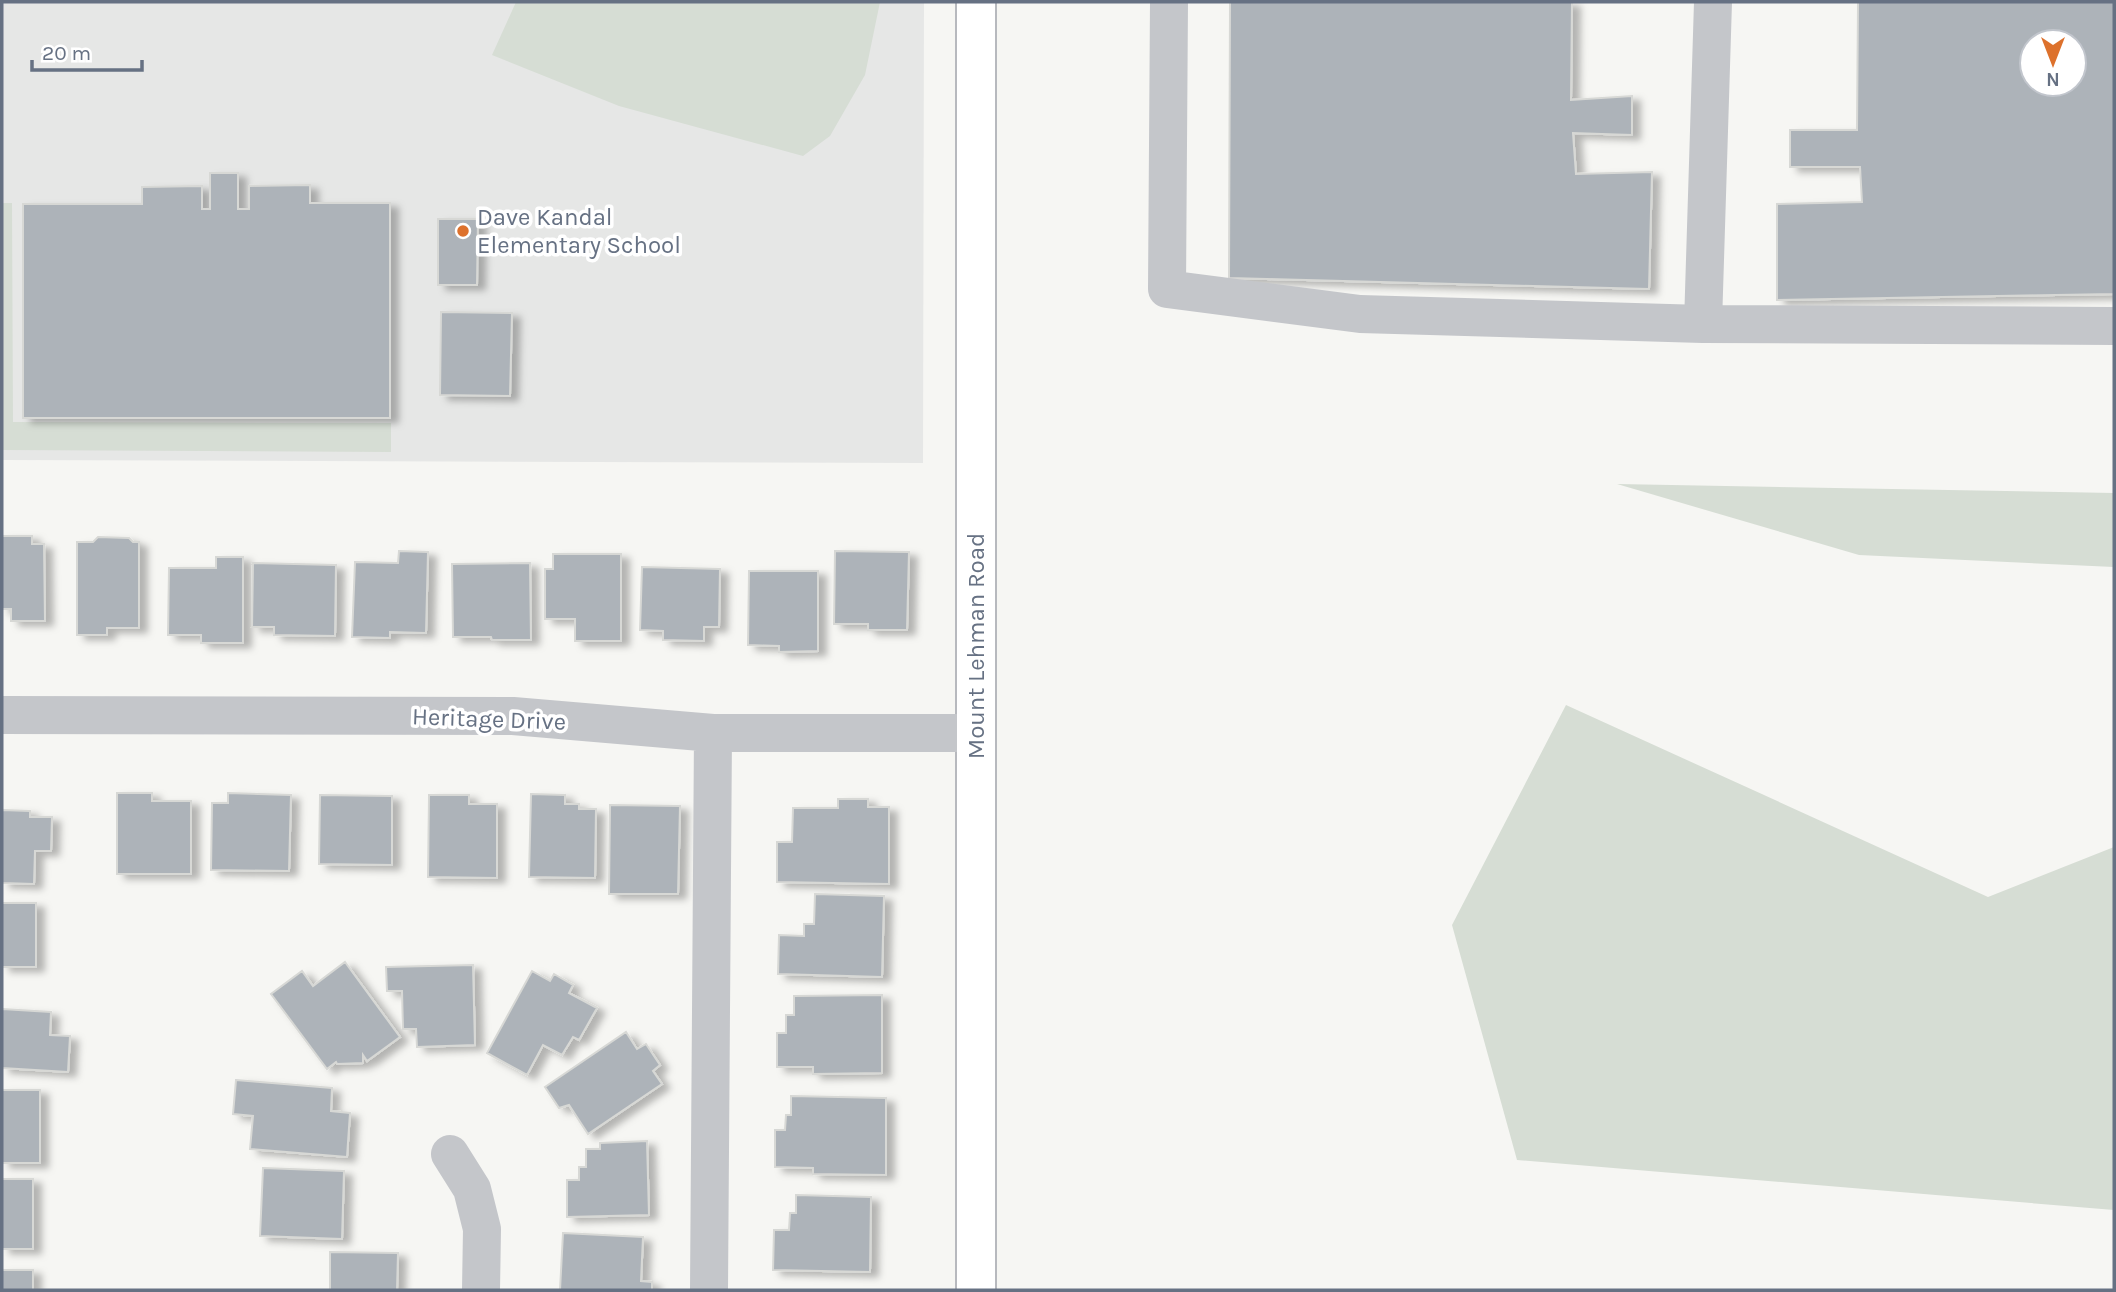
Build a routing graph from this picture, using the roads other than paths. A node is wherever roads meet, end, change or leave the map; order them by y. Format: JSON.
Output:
{"nodes":[{"id":1,"x":976,"y":2,"type":"edge"},
{"id":2,"x":1169,"y":2,"type":"edge"},
{"id":3,"x":1713,"y":2,"type":"edge"},
{"id":4,"x":1703,"y":324,"type":"junction"},
{"id":5,"x":2114,"y":326,"type":"edge"},
{"id":6,"x":2,"y":715,"type":"edge"},
{"id":7,"x":713,"y":733,"type":"junction"},
{"id":8,"x":975,"y":733,"type":"junction"},
{"id":9,"x":450,"y":1154,"type":"dead end"},
{"id":10,"x":481,"y":1290,"type":"edge"},
{"id":11,"x":709,"y":1290,"type":"edge"},
{"id":12,"x":976,"y":1290,"type":"edge"}],
"edges":[{"from":1,"to":8,"type":"main road","name":"Mount Lehman Road"},
{"from":2,"to":4,"type":"street"},
{"from":3,"to":4,"type":"street"},
{"from":4,"to":5,"type":"street"},
{"from":6,"to":7,"type":"street","name":"Heritage Drive"},
{"from":7,"to":8,"type":"street","name":"Heritage Drive"},
{"from":7,"to":11,"type":"street"},
{"from":8,"to":12,"type":"main road","name":"Mount Lehman Road"},
{"from":9,"to":10,"type":"street"}]}
